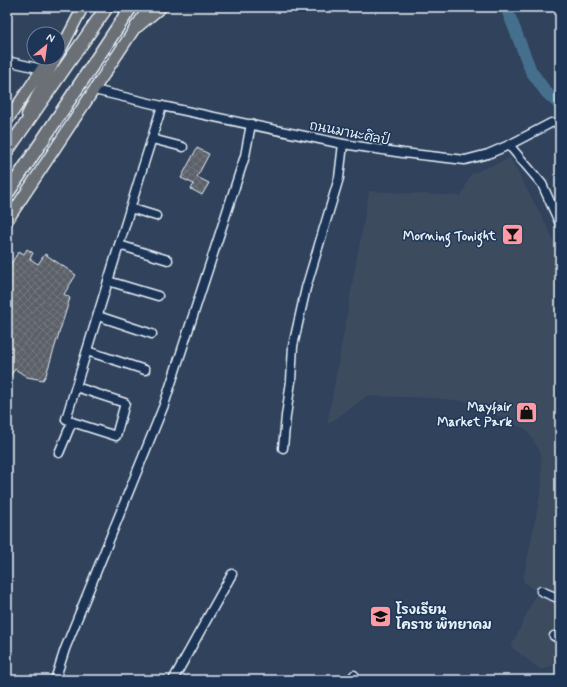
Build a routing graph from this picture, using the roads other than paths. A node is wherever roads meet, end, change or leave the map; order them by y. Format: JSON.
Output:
{"nodes":[{"id":1,"x":83,"y":7,"type":"edge"},
{"id":2,"x":107,"y":7,"type":"edge"},
{"id":3,"x":130,"y":7,"type":"edge"},
{"id":4,"x":150,"y":7,"type":"edge"},
{"id":5,"x":160,"y":7,"type":"edge"},
{"id":6,"x":137,"y":26,"type":"junction"},
{"id":7,"x":66,"y":32,"type":"edge"},
{"id":8,"x":66,"y":40,"type":"edge"},
{"id":9,"x":7,"y":62,"type":"edge"},
{"id":10,"x":44,"y":66,"type":"edge"},
{"id":11,"x":52,"y":66,"type":"edge"},
{"id":12,"x":42,"y":69,"type":"junction"},
{"id":13,"x":94,"y":90,"type":"junction"},
{"id":14,"x":162,"y":106,"type":"junction"},
{"id":15,"x":7,"y":121,"type":"edge"},
{"id":16,"x":551,"y":123,"type":"dead end"},
{"id":17,"x":251,"y":124,"type":"junction"},
{"id":18,"x":152,"y":139,"type":"junction"},
{"id":19,"x":343,"y":144,"type":"junction"},
{"id":20,"x":509,"y":145,"type":"junction"},
{"id":21,"x":183,"y":147,"type":"dead end"},
{"id":22,"x":9,"y":148,"type":"edge"},
{"id":23,"x":7,"y":194,"type":"edge"},
{"id":24,"x":130,"y":208,"type":"junction"},
{"id":25,"x":156,"y":216,"type":"dead end"},
{"id":26,"x":7,"y":221,"type":"edge"},
{"id":27,"x":560,"y":224,"type":"edge"},
{"id":28,"x":119,"y":244,"type":"junction"},
{"id":29,"x":168,"y":260,"type":"dead end"},
{"id":30,"x":108,"y":281,"type":"junction"},
{"id":31,"x":158,"y":296,"type":"dead end"},
{"id":32,"x":98,"y":316,"type":"junction"},
{"id":33,"x":152,"y":334,"type":"dead end"},
{"id":34,"x":87,"y":351,"type":"junction"},
{"id":35,"x":145,"y":370,"type":"dead end"},
{"id":36,"x":76,"y":387,"type":"junction"},
{"id":37,"x":72,"y":422,"type":"junction"},
{"id":38,"x":283,"y":448,"type":"dead end"},
{"id":39,"x":59,"y":453,"type":"dead end"},
{"id":40,"x":232,"y":574,"type":"dead end"},
{"id":41,"x":541,"y":591,"type":"dead end"},
{"id":42,"x":560,"y":599,"type":"edge"},
{"id":43,"x":56,"y":680,"type":"edge"},
{"id":44,"x":173,"y":680,"type":"edge"}],
"edges":[{"from":1,"to":7,"type":"main road"},
{"from":1,"to":8,"type":"main road"},
{"from":2,"to":22,"type":"highway"},
{"from":3,"to":23,"type":"highway"},
{"from":4,"to":6,"type":"main road"},
{"from":5,"to":6,"type":"highway"},
{"from":6,"to":13,"type":"main road"},
{"from":9,"to":12,"type":"street"},
{"from":10,"to":12,"type":"main road"},
{"from":11,"to":22,"type":"main road"},
{"from":12,"to":15,"type":"main road"},
{"from":13,"to":14,"type":"street","name":"ถนนมานะศิลป์"},
{"from":13,"to":26,"type":"main road"},
{"from":14,"to":17,"type":"street","name":"ถนนมานะศิลป์"},
{"from":14,"to":18,"type":"street"},
{"from":16,"to":20,"type":"street","name":"ถนนมานะศิลป์"},
{"from":17,"to":19,"type":"street","name":"ถนนมานะศิลป์"},
{"from":17,"to":43,"type":"street"},
{"from":18,"to":21,"type":"street"},
{"from":18,"to":24,"type":"street"},
{"from":19,"to":20,"type":"street","name":"ถนนมานะศิลป์"},
{"from":19,"to":38,"type":"street"},
{"from":20,"to":27,"type":"street"},
{"from":24,"to":25,"type":"street"},
{"from":24,"to":28,"type":"street"},
{"from":28,"to":29,"type":"street"},
{"from":28,"to":30,"type":"street"},
{"from":30,"to":31,"type":"street"},
{"from":30,"to":32,"type":"street"},
{"from":32,"to":33,"type":"street"},
{"from":32,"to":34,"type":"street"},
{"from":34,"to":35,"type":"street"},
{"from":34,"to":36,"type":"street"},
{"from":36,"to":37,"type":"street"},
{"from":36,"to":37,"type":"street"},
{"from":37,"to":39,"type":"street"},
{"from":40,"to":44,"type":"street"},
{"from":41,"to":42,"type":"street"}]}
